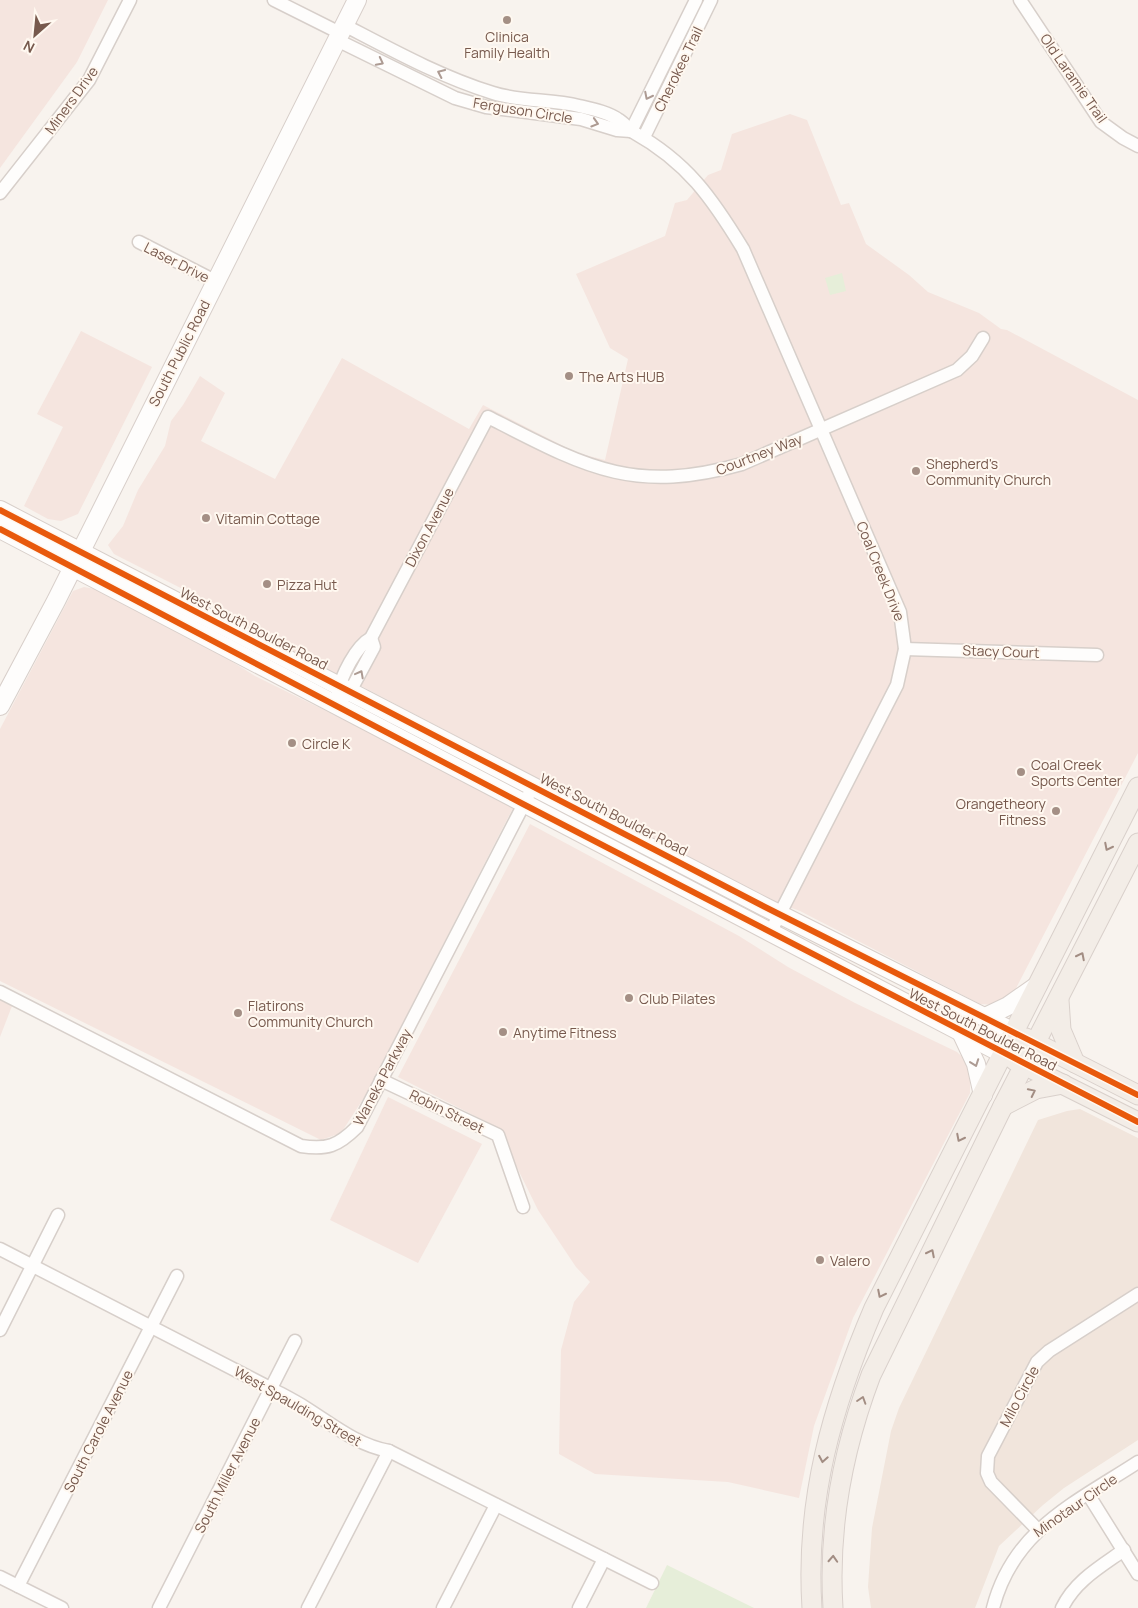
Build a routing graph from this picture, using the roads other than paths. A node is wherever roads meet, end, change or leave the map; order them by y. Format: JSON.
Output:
{"nodes":[{"id":1,"x":130,"y":0,"type":"edge"},
{"id":2,"x":274,"y":0,"type":"edge"},
{"id":3,"x":357,"y":0,"type":"edge"},
{"id":4,"x":696,"y":0,"type":"edge"},
{"id":5,"x":711,"y":0,"type":"edge"},
{"id":6,"x":1020,"y":0,"type":"edge"},
{"id":7,"x":340,"y":33,"type":"junction"},
{"id":8,"x":631,"y":131,"type":"junction"},
{"id":9,"x":644,"y":137,"type":"junction"},
{"id":10,"x":1138,"y":146,"type":"edge"},
{"id":11,"x":0,"y":193,"type":"edge"},
{"id":12,"x":139,"y":242,"type":"dead end"},
{"id":13,"x":215,"y":281,"type":"junction"},
{"id":14,"x":758,"y":289,"type":"joint"},
{"id":15,"x":983,"y":338,"type":"dead end"},
{"id":16,"x":488,"y":417,"type":"joint"},
{"id":17,"x":822,"y":430,"type":"junction"},
{"id":18,"x":0,"y":510,"type":"edge"},
{"id":19,"x":0,"y":529,"type":"edge"},
{"id":20,"x":76,"y":560,"type":"junction"},
{"id":21,"x":905,"y":649,"type":"junction"},
{"id":22,"x":1097,"y":655,"type":"dead end"},
{"id":23,"x":345,"y":688,"type":"junction"},
{"id":24,"x":337,"y":705,"type":"junction"},
{"id":25,"x":0,"y":706,"type":"edge"},
{"id":26,"x":532,"y":787,"type":"junction"},
{"id":27,"x":1138,"y":787,"type":"edge"},
{"id":28,"x":524,"y":804,"type":"junction"},
{"id":29,"x":1138,"y":843,"type":"edge"},
{"id":30,"x":780,"y":914,"type":"junction"},
{"id":31,"x":770,"y":933,"type":"junction"},
{"id":32,"x":1038,"y":985,"type":"junction"},
{"id":33,"x":0,"y":992,"type":"edge"},
{"id":34,"x":1059,"y":1000,"type":"junction"},
{"id":35,"x":985,"y":1017,"type":"junction"},
{"id":36,"x":961,"y":1032,"type":"junction"},
{"id":37,"x":1014,"y":1032,"type":"junction"},
{"id":38,"x":1036,"y":1043,"type":"junction"},
{"id":39,"x":1003,"y":1054,"type":"junction"},
{"id":40,"x":1075,"y":1063,"type":"junction"},
{"id":41,"x":1025,"y":1065,"type":"junction"},
{"id":42,"x":381,"y":1080,"type":"junction"},
{"id":43,"x":1063,"y":1084,"type":"junction"},
{"id":44,"x":983,"y":1095,"type":"junction"},
{"id":45,"x":1138,"y":1096,"type":"edge"},
{"id":46,"x":1003,"y":1106,"type":"junction"},
{"id":47,"x":1138,"y":1122,"type":"edge"},
{"id":48,"x":523,"y":1207,"type":"dead end"},
{"id":49,"x":58,"y":1214,"type":"dead end"},
{"id":50,"x":0,"y":1249,"type":"edge"},
{"id":51,"x":33,"y":1266,"type":"junction"},
{"id":52,"x":177,"y":1276,"type":"dead end"},
{"id":53,"x":1138,"y":1294,"type":"edge"},
{"id":54,"x":152,"y":1326,"type":"junction"},
{"id":55,"x":0,"y":1330,"type":"edge"},
{"id":56,"x":295,"y":1341,"type":"dead end"},
{"id":57,"x":272,"y":1389,"type":"junction"},
{"id":58,"x":389,"y":1451,"type":"junction"},
{"id":59,"x":1138,"y":1462,"type":"edge"},
{"id":60,"x":1088,"y":1494,"type":"junction"},
{"id":61,"x":496,"y":1505,"type":"junction"},
{"id":62,"x":1038,"y":1530,"type":"junction"},
{"id":63,"x":1124,"y":1550,"type":"junction"},
{"id":64,"x":604,"y":1560,"type":"junction"},
{"id":65,"x":1138,"y":1574,"type":"edge"},
{"id":66,"x":0,"y":1577,"type":"edge"},
{"id":67,"x":652,"y":1583,"type":"dead end"},
{"id":68,"x":18,"y":1586,"type":"junction"},
{"id":69,"x":62,"y":1608,"type":"edge"},
{"id":70,"x":159,"y":1608,"type":"edge"},
{"id":71,"x":308,"y":1608,"type":"edge"},
{"id":72,"x":443,"y":1608,"type":"edge"},
{"id":73,"x":579,"y":1608,"type":"edge"},
{"id":74,"x":812,"y":1608,"type":"edge"},
{"id":75,"x":833,"y":1608,"type":"edge"},
{"id":76,"x":993,"y":1608,"type":"edge"},
{"id":77,"x":1062,"y":1608,"type":"edge"}],
"edges":[{"from":1,"to":11,"type":"street","name":"Miners Drive"},
{"from":2,"to":7,"type":"street"},
{"from":3,"to":7,"type":"main road","name":"South Public Road"},
{"from":4,"to":8,"type":"street","name":"Cherokee Trail","one_way":true},
{"from":5,"to":9,"type":"street","name":"Cherokee Trail"},
{"from":6,"to":10,"type":"street","name":"Old Laramie Trail"},
{"from":7,"to":8,"type":"street","name":"Ferguson Circle"},
{"from":7,"to":13,"type":"main road","name":"South Public Road"},
{"from":8,"to":9,"type":"street","name":"Ferguson Circle"},
{"from":9,"to":14,"type":"street","name":"Ferguson Circle"},
{"from":12,"to":13,"type":"street","name":"Laser Drive"},
{"from":13,"to":20,"type":"main road","name":"South Public Road"},
{"from":14,"to":17,"type":"street","name":"Coal Creek Drive"},
{"from":15,"to":17,"type":"street","name":"Courtney Way"},
{"from":16,"to":17,"type":"street","name":"Courtney Way"},
{"from":16,"to":23,"type":"street","name":"Dixon Avenue"},
{"from":17,"to":21,"type":"street","name":"Coal Creek Drive"},
{"from":18,"to":20,"type":"main road"},
{"from":19,"to":20,"type":"main road"},
{"from":20,"to":23,"type":"main road","name":"West South Boulder Road"},
{"from":20,"to":24,"type":"main road","name":"West South Boulder Road"},
{"from":20,"to":25,"type":"main road","name":"South Public Road"},
{"from":21,"to":22,"type":"street","name":"Stacy Court"},
{"from":21,"to":30,"type":"street","name":"Coal Creek Drive"},
{"from":23,"to":24,"type":"street","name":"Dixon Avenue"},
{"from":23,"to":26,"type":"main road","name":"West South Boulder Road"},
{"from":24,"to":28,"type":"main road","name":"West South Boulder Road"},
{"from":26,"to":28,"type":"street","name":"Waneka Parkway"},
{"from":26,"to":30,"type":"main road","name":"West South Boulder Road"},
{"from":27,"to":32,"type":"main road","one_way":true},
{"from":28,"to":31,"type":"main road","name":"West South Boulder Road"},
{"from":28,"to":42,"type":"street","name":"Waneka Parkway"},
{"from":34,"to":29,"type":"main road","one_way":true},
{"from":30,"to":31,"type":"street","name":"Coal Creek Drive"},
{"from":30,"to":35,"type":"main road","name":"West South Boulder Road"},
{"from":31,"to":36,"type":"main road","name":"West South Boulder Road"},
{"from":32,"to":35,"type":"main road"},
{"from":32,"to":37,"type":"main road"},
{"from":33,"to":42,"type":"street","name":"Waneka Parkway"},
{"from":34,"to":38,"type":"main road"},
{"from":34,"to":40,"type":"main road"},
{"from":35,"to":37,"type":"main road","name":"West South Boulder Road"},
{"from":36,"to":39,"type":"main road","name":"West South Boulder Road"},
{"from":36,"to":44,"type":"main road","one_way":true},
{"from":37,"to":38,"type":"main road","name":"West South Boulder Road"},
{"from":37,"to":39,"type":"main road"},
{"from":38,"to":40,"type":"main road","name":"West South Boulder Road"},
{"from":38,"to":41,"type":"main road"},
{"from":39,"to":41,"type":"main road","name":"West South Boulder Road"},
{"from":39,"to":44,"type":"main road"},
{"from":40,"to":45,"type":"main road","name":"West South Boulder Road"},
{"from":41,"to":43,"type":"main road","name":"West South Boulder Road"},
{"from":41,"to":46,"type":"main road"},
{"from":42,"to":48,"type":"street","name":"Robin Street"},
{"from":46,"to":43,"type":"main road","one_way":true},
{"from":43,"to":47,"type":"main road","name":"West South Boulder Road"},
{"from":44,"to":74,"type":"main road","one_way":true},
{"from":75,"to":46,"type":"main road","one_way":true},
{"from":49,"to":51,"type":"street"},
{"from":50,"to":51,"type":"street","name":"West Spaulding Street"},
{"from":51,"to":54,"type":"street","name":"West Spaulding Street"},
{"from":51,"to":55,"type":"street"},
{"from":52,"to":54,"type":"street","name":"South Carole Avenue"},
{"from":53,"to":62,"type":"street","name":"Milo Circle"},
{"from":54,"to":57,"type":"street","name":"West Spaulding Street"},
{"from":54,"to":68,"type":"street","name":"South Carole Avenue"},
{"from":56,"to":57,"type":"street","name":"South Miller Avenue"},
{"from":57,"to":58,"type":"street","name":"West Spaulding Street"},
{"from":57,"to":70,"type":"street","name":"South Miller Avenue"},
{"from":58,"to":61,"type":"street","name":"West Spaulding Street"},
{"from":58,"to":71,"type":"street"},
{"from":59,"to":60,"type":"street","name":"Minotaur Circle"},
{"from":60,"to":62,"type":"street","name":"Minotaur Circle"},
{"from":60,"to":63,"type":"street"},
{"from":61,"to":64,"type":"street","name":"West Spaulding Street"},
{"from":61,"to":72,"type":"street"},
{"from":62,"to":76,"type":"street","name":"Minotaur Circle"},
{"from":63,"to":65,"type":"street"},
{"from":63,"to":77,"type":"street"},
{"from":64,"to":67,"type":"street","name":"West Spaulding Street"},
{"from":64,"to":73,"type":"street"},
{"from":66,"to":68,"type":"street"},
{"from":68,"to":69,"type":"street"}]}
